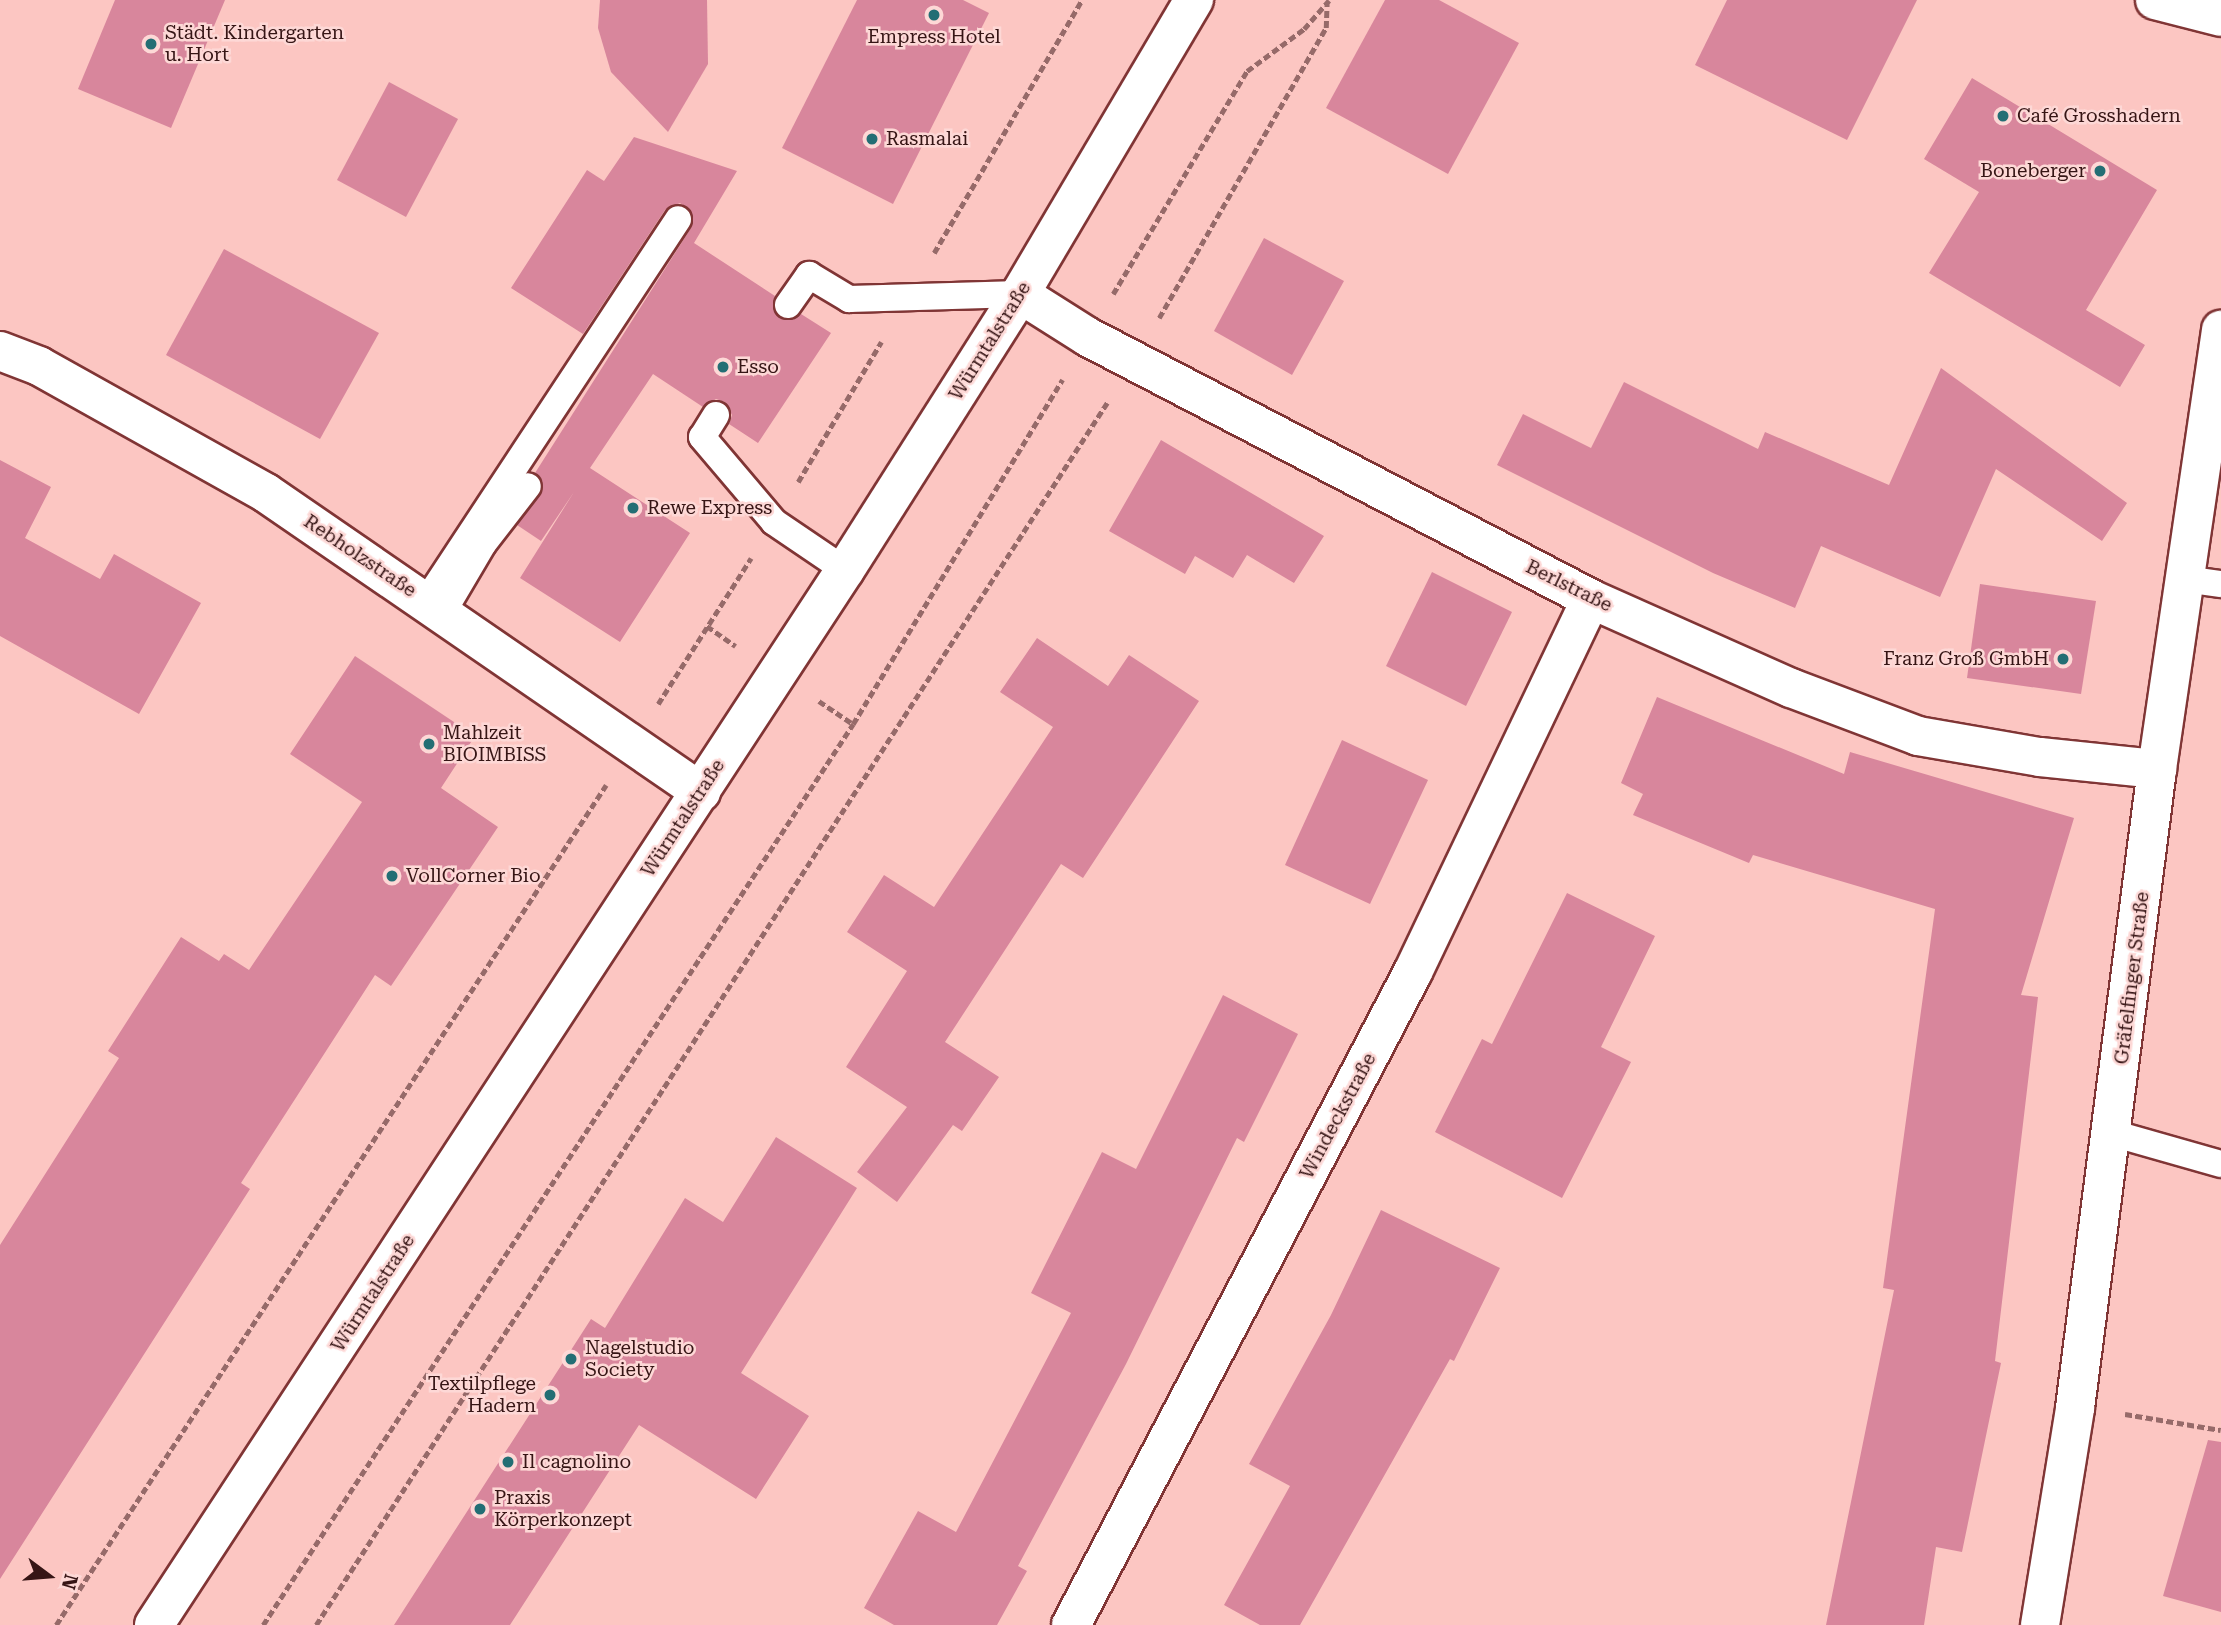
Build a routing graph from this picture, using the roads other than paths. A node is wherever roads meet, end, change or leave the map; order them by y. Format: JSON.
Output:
{"nodes":[{"id":1,"x":1194,"y":0,"type":"edge"},
{"id":2,"x":2155,"y":0,"type":"edge"},
{"id":3,"x":2221,"y":17,"type":"edge"},
{"id":4,"x":678,"y":219,"type":"dead end"},
{"id":5,"x":1020,"y":294,"type":"junction"},
{"id":6,"x":789,"y":305,"type":"dead end"},
{"id":7,"x":2221,"y":330,"type":"edge"},
{"id":8,"x":0,"y":352,"type":"edge"},
{"id":9,"x":716,"y":415,"type":"dead end"},
{"id":10,"x":528,"y":486,"type":"dead end"},
{"id":11,"x":845,"y":570,"type":"junction"},
{"id":12,"x":2184,"y":579,"type":"junction"},
{"id":13,"x":2221,"y":584,"type":"edge"},
{"id":14,"x":1591,"y":599,"type":"junction"},
{"id":15,"x":435,"y":606,"type":"junction"},
{"id":16,"x":2157,"y":769,"type":"junction"},
{"id":17,"x":701,"y":792,"type":"junction"},
{"id":18,"x":2112,"y":1133,"type":"junction"},
{"id":19,"x":2221,"y":1164,"type":"edge"},
{"id":20,"x":154,"y":1625,"type":"edge"},
{"id":21,"x":1071,"y":1625,"type":"edge"},
{"id":22,"x":2040,"y":1625,"type":"edge"}],
"edges":[{"from":1,"to":5,"type":"street","name":"Würmtalstraße"},
{"from":2,"to":3,"type":"street"},
{"from":4,"to":15,"type":"lane"},
{"from":5,"to":6,"type":"lane"},
{"from":5,"to":11,"type":"street","name":"Würmtalstraße"},
{"from":5,"to":14,"type":"street","name":"Berlstraße"},
{"from":7,"to":12,"type":"street","name":"Gräfelfinger Straße"},
{"from":8,"to":15,"type":"street","name":"Rebholzstraße"},
{"from":9,"to":11,"type":"lane"},
{"from":10,"to":15,"type":"lane"},
{"from":11,"to":17,"type":"street","name":"Würmtalstraße"},
{"from":12,"to":13,"type":"lane"},
{"from":12,"to":16,"type":"street","name":"Gräfelfinger Straße"},
{"from":14,"to":16,"type":"street","name":"Berlstraße"},
{"from":14,"to":21,"type":"street","name":"Windeckstraße"},
{"from":15,"to":17,"type":"street","name":"Rebholzstraße"},
{"from":16,"to":18,"type":"street","name":"Gräfelfinger Straße"},
{"from":17,"to":20,"type":"street","name":"Würmtalstraße"},
{"from":18,"to":19,"type":"lane"},
{"from":18,"to":22,"type":"street","name":"Gräfelfinger Straße"}]}
